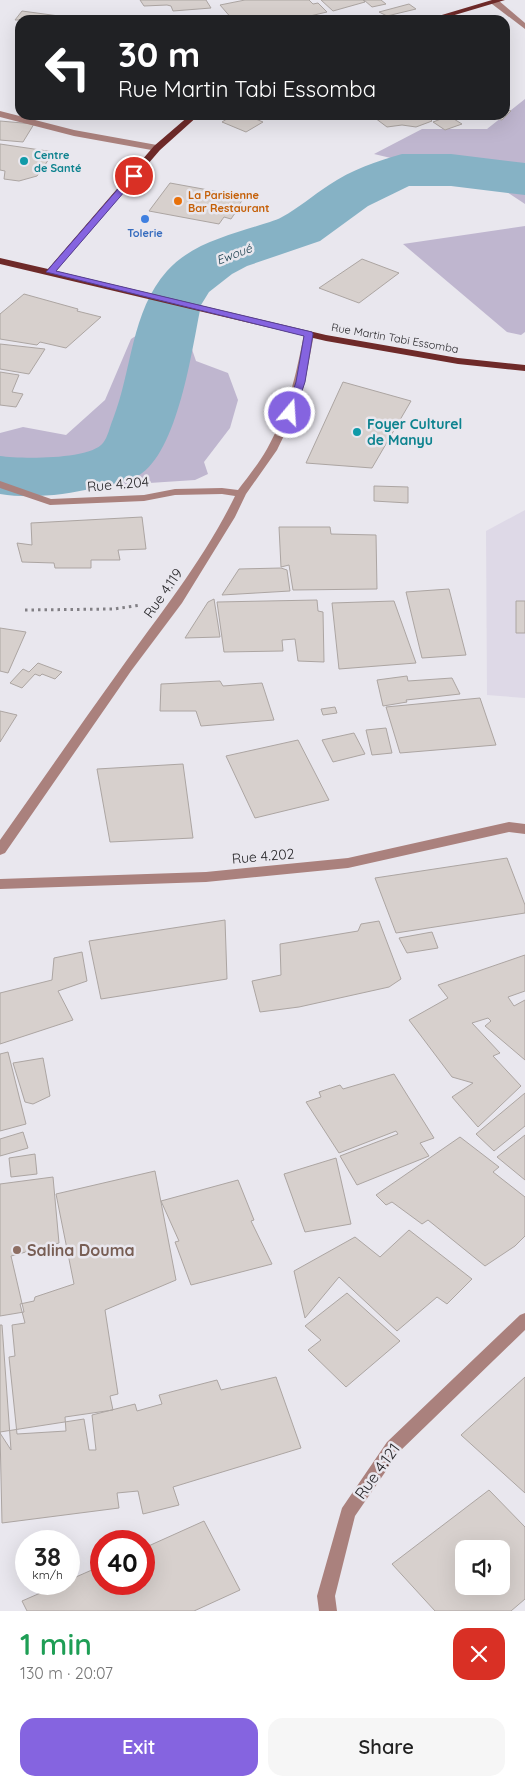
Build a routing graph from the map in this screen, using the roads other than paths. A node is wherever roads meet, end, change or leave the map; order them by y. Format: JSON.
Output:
{"nodes":[{"id":1,"x":498,"y":1,"type":"edge"},
{"id":2,"x":447,"y":15,"type":"edge"},
{"id":3,"x":525,"y":27,"type":"edge"},
{"id":4,"x":0,"y":114,"type":"edge"},
{"id":5,"x":15,"y":118,"type":"edge"},
{"id":6,"x":22,"y":120,"type":"edge"},
{"id":7,"x":189,"y":120,"type":"edge"},
{"id":8,"x":157,"y":148,"type":"junction"},
{"id":9,"x":0,"y":261,"type":"edge"},
{"id":10,"x":50,"y":272,"type":"junction"},
{"id":11,"x":309,"y":334,"type":"junction"},
{"id":12,"x":525,"y":368,"type":"edge"},
{"id":13,"x":0,"y":484,"type":"edge"},
{"id":14,"x":241,"y":494,"type":"junction"},
{"id":15,"x":525,"y":829,"type":"edge"},
{"id":16,"x":0,"y":850,"type":"edge"},
{"id":17,"x":0,"y":884,"type":"edge"},
{"id":18,"x":525,"y":1320,"type":"edge"},
{"id":19,"x":328,"y":1611,"type":"edge"}],
"edges":[{"from":1,"to":2,"type":"main road"},
{"from":1,"to":3,"type":"street"},
{"from":4,"to":5,"type":"street"},
{"from":6,"to":8,"type":"street"},
{"from":7,"to":8,"type":"main road"},
{"from":8,"to":10,"type":"main road"},
{"from":9,"to":10,"type":"main road","name":"Rue Martin Tabi Essomba"},
{"from":10,"to":11,"type":"main road","name":"Rue Martin Tabi Essomba"},
{"from":11,"to":12,"type":"main road","name":"Rue Martin Tabi Essomba"},
{"from":11,"to":14,"type":"street","name":"Rue 4.119"},
{"from":13,"to":14,"type":"street","name":"Rue 4.204"},
{"from":14,"to":16,"type":"street","name":"Rue 4.119"},
{"from":15,"to":17,"type":"street","name":"Rue 4.202"},
{"from":18,"to":19,"type":"street","name":"Rue 4.121"}]}
